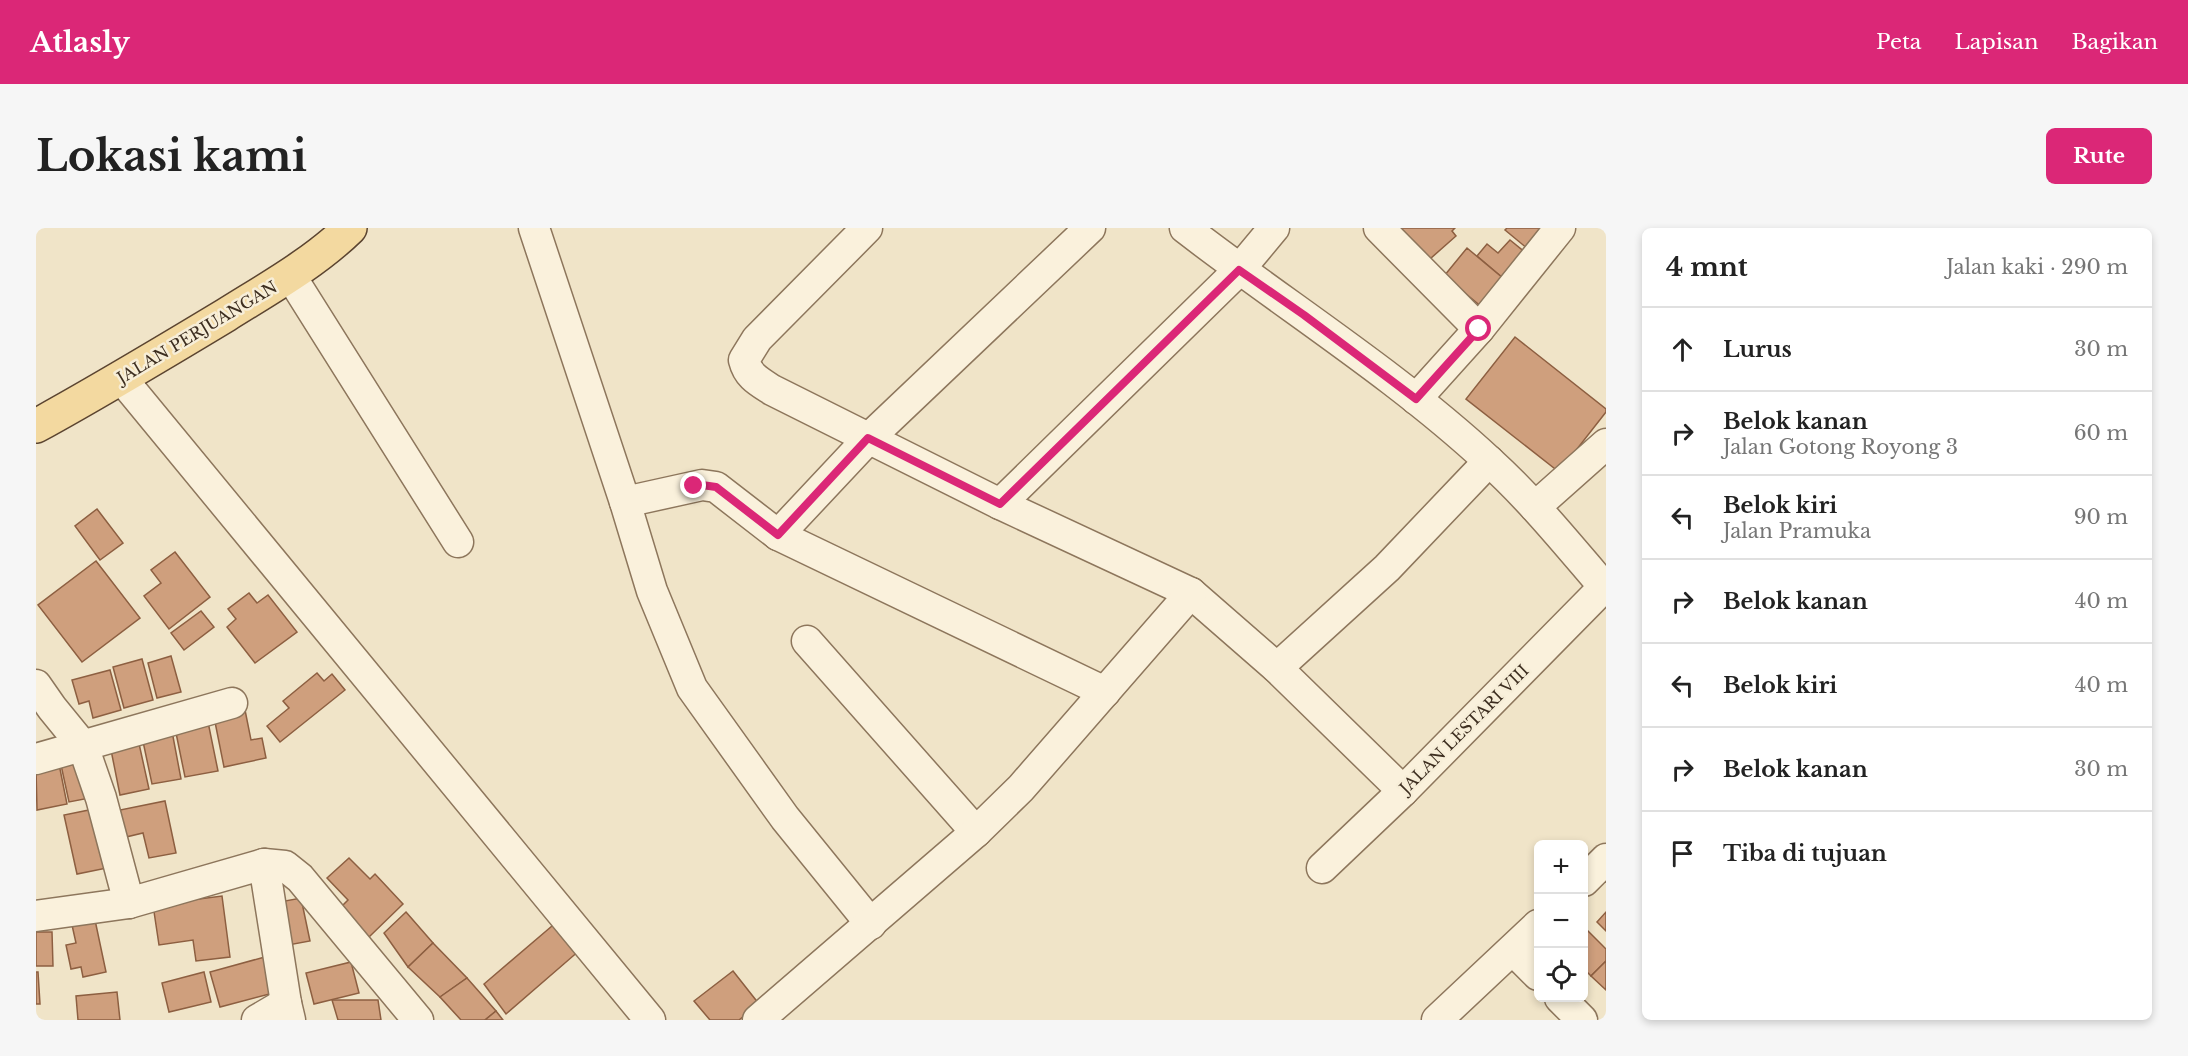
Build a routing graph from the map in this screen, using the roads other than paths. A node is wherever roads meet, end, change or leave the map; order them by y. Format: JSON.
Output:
{"nodes":[{"id":1,"x":350,"y":228,"type":"edge"},
{"id":2,"x":534,"y":228,"type":"edge"},
{"id":3,"x":867,"y":228,"type":"edge"},
{"id":4,"x":1090,"y":228,"type":"edge"},
{"id":5,"x":1185,"y":228,"type":"edge"},
{"id":6,"x":1274,"y":228,"type":"edge"},
{"id":7,"x":1379,"y":228,"type":"edge"},
{"id":8,"x":1560,"y":228,"type":"edge"},
{"id":9,"x":1239,"y":270,"type":"junction"},
{"id":10,"x":290,"y":275,"type":"junction"},
{"id":11,"x":1479,"y":329,"type":"junction"},
{"id":12,"x":122,"y":379,"type":"junction"},
{"id":13,"x":1416,"y":399,"type":"junction"},
{"id":14,"x":36,"y":426,"type":"edge"},
{"id":15,"x":868,"y":438,"type":"junction"},
{"id":16,"x":1606,"y":444,"type":"edge"},
{"id":17,"x":1489,"y":461,"type":"junction"},
{"id":18,"x":626,"y":502,"type":"junction"},
{"id":19,"x":1000,"y":504,"type":"junction"},
{"id":20,"x":1535,"y":507,"type":"junction"},
{"id":21,"x":778,"y":535,"type":"junction"},
{"id":22,"x":458,"y":542,"type":"dead end"},
{"id":23,"x":1605,"y":588,"type":"edge"},
{"id":24,"x":1191,"y":593,"type":"junction"},
{"id":25,"x":807,"y":641,"type":"dead end"},
{"id":26,"x":1276,"y":668,"type":"junction"},
{"id":27,"x":36,"y":685,"type":"edge"},
{"id":28,"x":1105,"y":692,"type":"junction"},
{"id":29,"x":232,"y":703,"type":"dead end"},
{"id":30,"x":83,"y":746,"type":"junction"},
{"id":31,"x":36,"y":759,"type":"edge"},
{"id":32,"x":1403,"y":791,"type":"junction"},
{"id":33,"x":976,"y":832,"type":"junction"},
{"id":34,"x":1606,"y":860,"type":"edge"},
{"id":35,"x":264,"y":864,"type":"junction"},
{"id":36,"x":1322,"y":868,"type":"dead end"},
{"id":37,"x":1588,"y":877,"type":"edge"},
{"id":38,"x":129,"y":903,"type":"junction"},
{"id":39,"x":36,"y":916,"type":"edge"},
{"id":40,"x":871,"y":924,"type":"junction"},
{"id":41,"x":1534,"y":930,"type":"edge"},
{"id":42,"x":1513,"y":950,"type":"junction"},
{"id":43,"x":1534,"y":970,"type":"edge"},
{"id":44,"x":1564,"y":1002,"type":"edge"},
{"id":45,"x":288,"y":1012,"type":"edge"},
{"id":46,"x":257,"y":1020,"type":"edge"},
{"id":47,"x":418,"y":1020,"type":"edge"},
{"id":48,"x":650,"y":1020,"type":"edge"},
{"id":49,"x":758,"y":1020,"type":"edge"},
{"id":50,"x":1437,"y":1020,"type":"edge"},
{"id":51,"x":1582,"y":1020,"type":"edge"}],
"edges":[{"from":1,"to":10,"type":"main road","name":"JALAN PERJUANGAN"},
{"from":2,"to":18,"type":"street"},
{"from":3,"to":15,"type":"street"},
{"from":4,"to":15,"type":"street"},
{"from":5,"to":9,"type":"street"},
{"from":6,"to":9,"type":"street"},
{"from":7,"to":11,"type":"street"},
{"from":8,"to":11,"type":"street"},
{"from":9,"to":13,"type":"street"},
{"from":9,"to":19,"type":"street"},
{"from":10,"to":12,"type":"main road","name":"JALAN PERJUANGAN"},
{"from":10,"to":22,"type":"street"},
{"from":11,"to":13,"type":"street"},
{"from":12,"to":14,"type":"main road","name":"JALAN PERJUANGAN"},
{"from":12,"to":48,"type":"street"},
{"from":13,"to":17,"type":"street"},
{"from":15,"to":19,"type":"street"},
{"from":15,"to":21,"type":"street"},
{"from":16,"to":20,"type":"street"},
{"from":17,"to":20,"type":"street"},
{"from":17,"to":26,"type":"street"},
{"from":18,"to":21,"type":"street"},
{"from":18,"to":40,"type":"street"},
{"from":19,"to":24,"type":"street"},
{"from":20,"to":23,"type":"street"},
{"from":21,"to":28,"type":"street"},
{"from":23,"to":32,"type":"street","name":"JALAN LESTARI VIII"},
{"from":24,"to":26,"type":"street"},
{"from":24,"to":28,"type":"street"},
{"from":25,"to":33,"type":"street"},
{"from":26,"to":32,"type":"street"},
{"from":27,"to":30,"type":"street"},
{"from":28,"to":33,"type":"street"},
{"from":29,"to":30,"type":"street"},
{"from":30,"to":31,"type":"street"},
{"from":30,"to":38,"type":"street"},
{"from":32,"to":36,"type":"street","name":"JALAN LESTARI VIII"},
{"from":33,"to":40,"type":"street"},
{"from":34,"to":37,"type":"street"},
{"from":35,"to":38,"type":"street"},
{"from":35,"to":45,"type":"street"},
{"from":35,"to":47,"type":"street"},
{"from":38,"to":39,"type":"street"},
{"from":40,"to":49,"type":"street"},
{"from":41,"to":42,"type":"street"},
{"from":42,"to":43,"type":"street"},
{"from":42,"to":50,"type":"street"},
{"from":44,"to":51,"type":"street"},
{"from":45,"to":46,"type":"street"}]}
